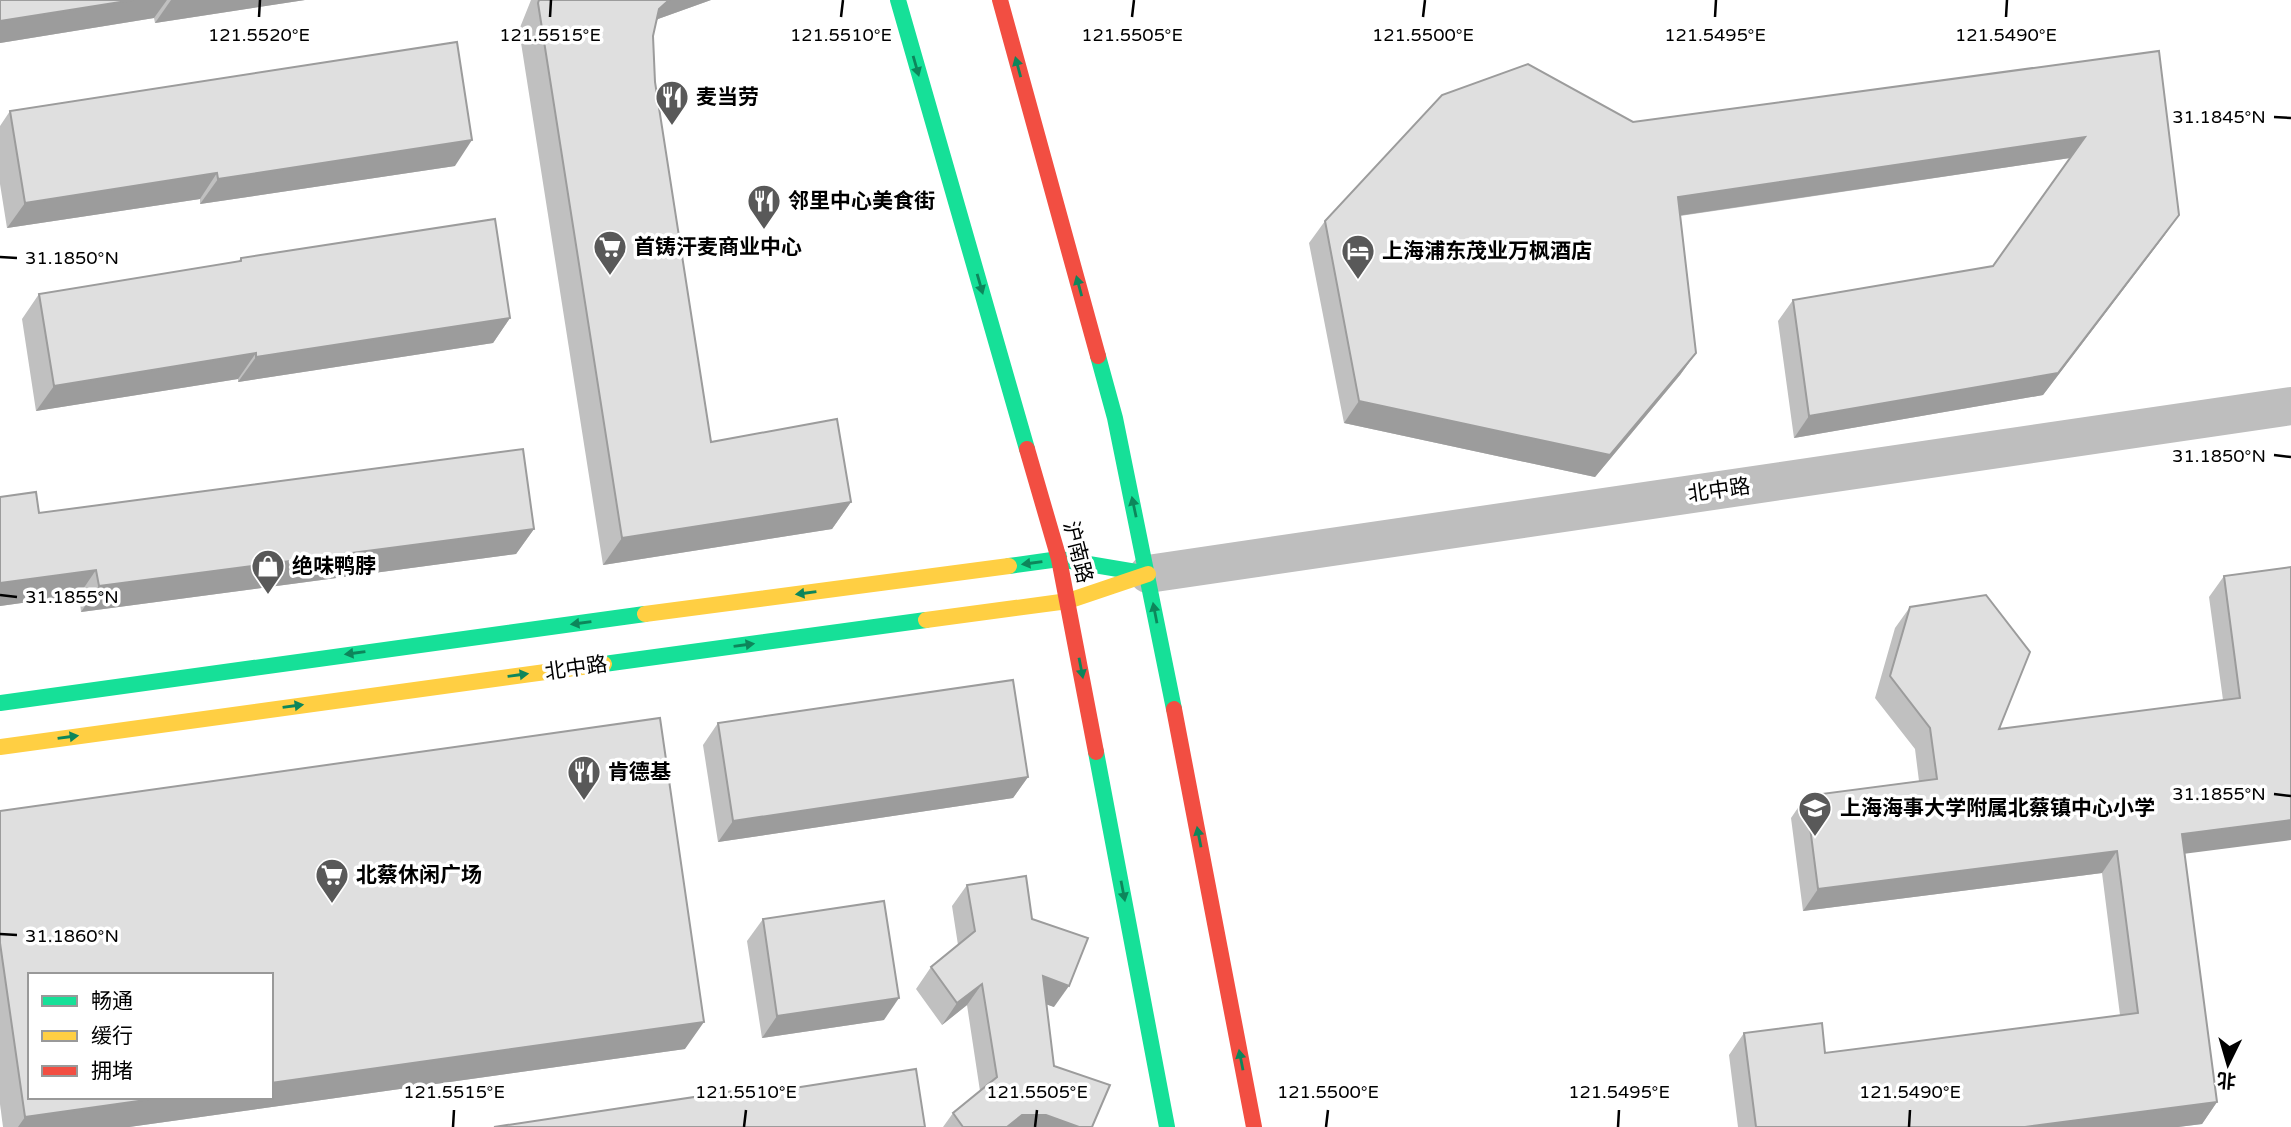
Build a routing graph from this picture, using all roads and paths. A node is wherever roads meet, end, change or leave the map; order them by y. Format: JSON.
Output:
{"nodes":[{"id":1,"x":898,"y":0,"type":"edge"},
{"id":2,"x":1000,"y":0,"type":"edge"},
{"id":3,"x":2291,"y":406,"type":"edge"},
{"id":4,"x":1059,"y":559,"type":"junction"},
{"id":5,"x":1148,"y":574,"type":"junction"},
{"id":6,"x":1068,"y":601,"type":"junction"},
{"id":7,"x":0,"y":703,"type":"edge"},
{"id":8,"x":0,"y":747,"type":"edge"},
{"id":9,"x":1167,"y":1127,"type":"edge"},
{"id":10,"x":1254,"y":1127,"type":"edge"}],
"edges":[{"from":1,"to":4,"type":"main road","name":"沪南路","one_way":true},
{"from":5,"to":2,"type":"main road","one_way":true},
{"from":3,"to":5,"type":"street","name":"北中路"},
{"from":4,"to":5,"type":"main road","name":"北中路"},
{"from":4,"to":6,"type":"main road","name":"沪南路"},
{"from":4,"to":7,"type":"main road","name":"北中路","one_way":true},
{"from":5,"to":6,"type":"main road","name":"北中路"},
{"from":10,"to":5,"type":"main road","one_way":true},
{"from":8,"to":6,"type":"main road","name":"北中路","one_way":true},
{"from":6,"to":9,"type":"main road","name":"沪南路","one_way":true}]}
